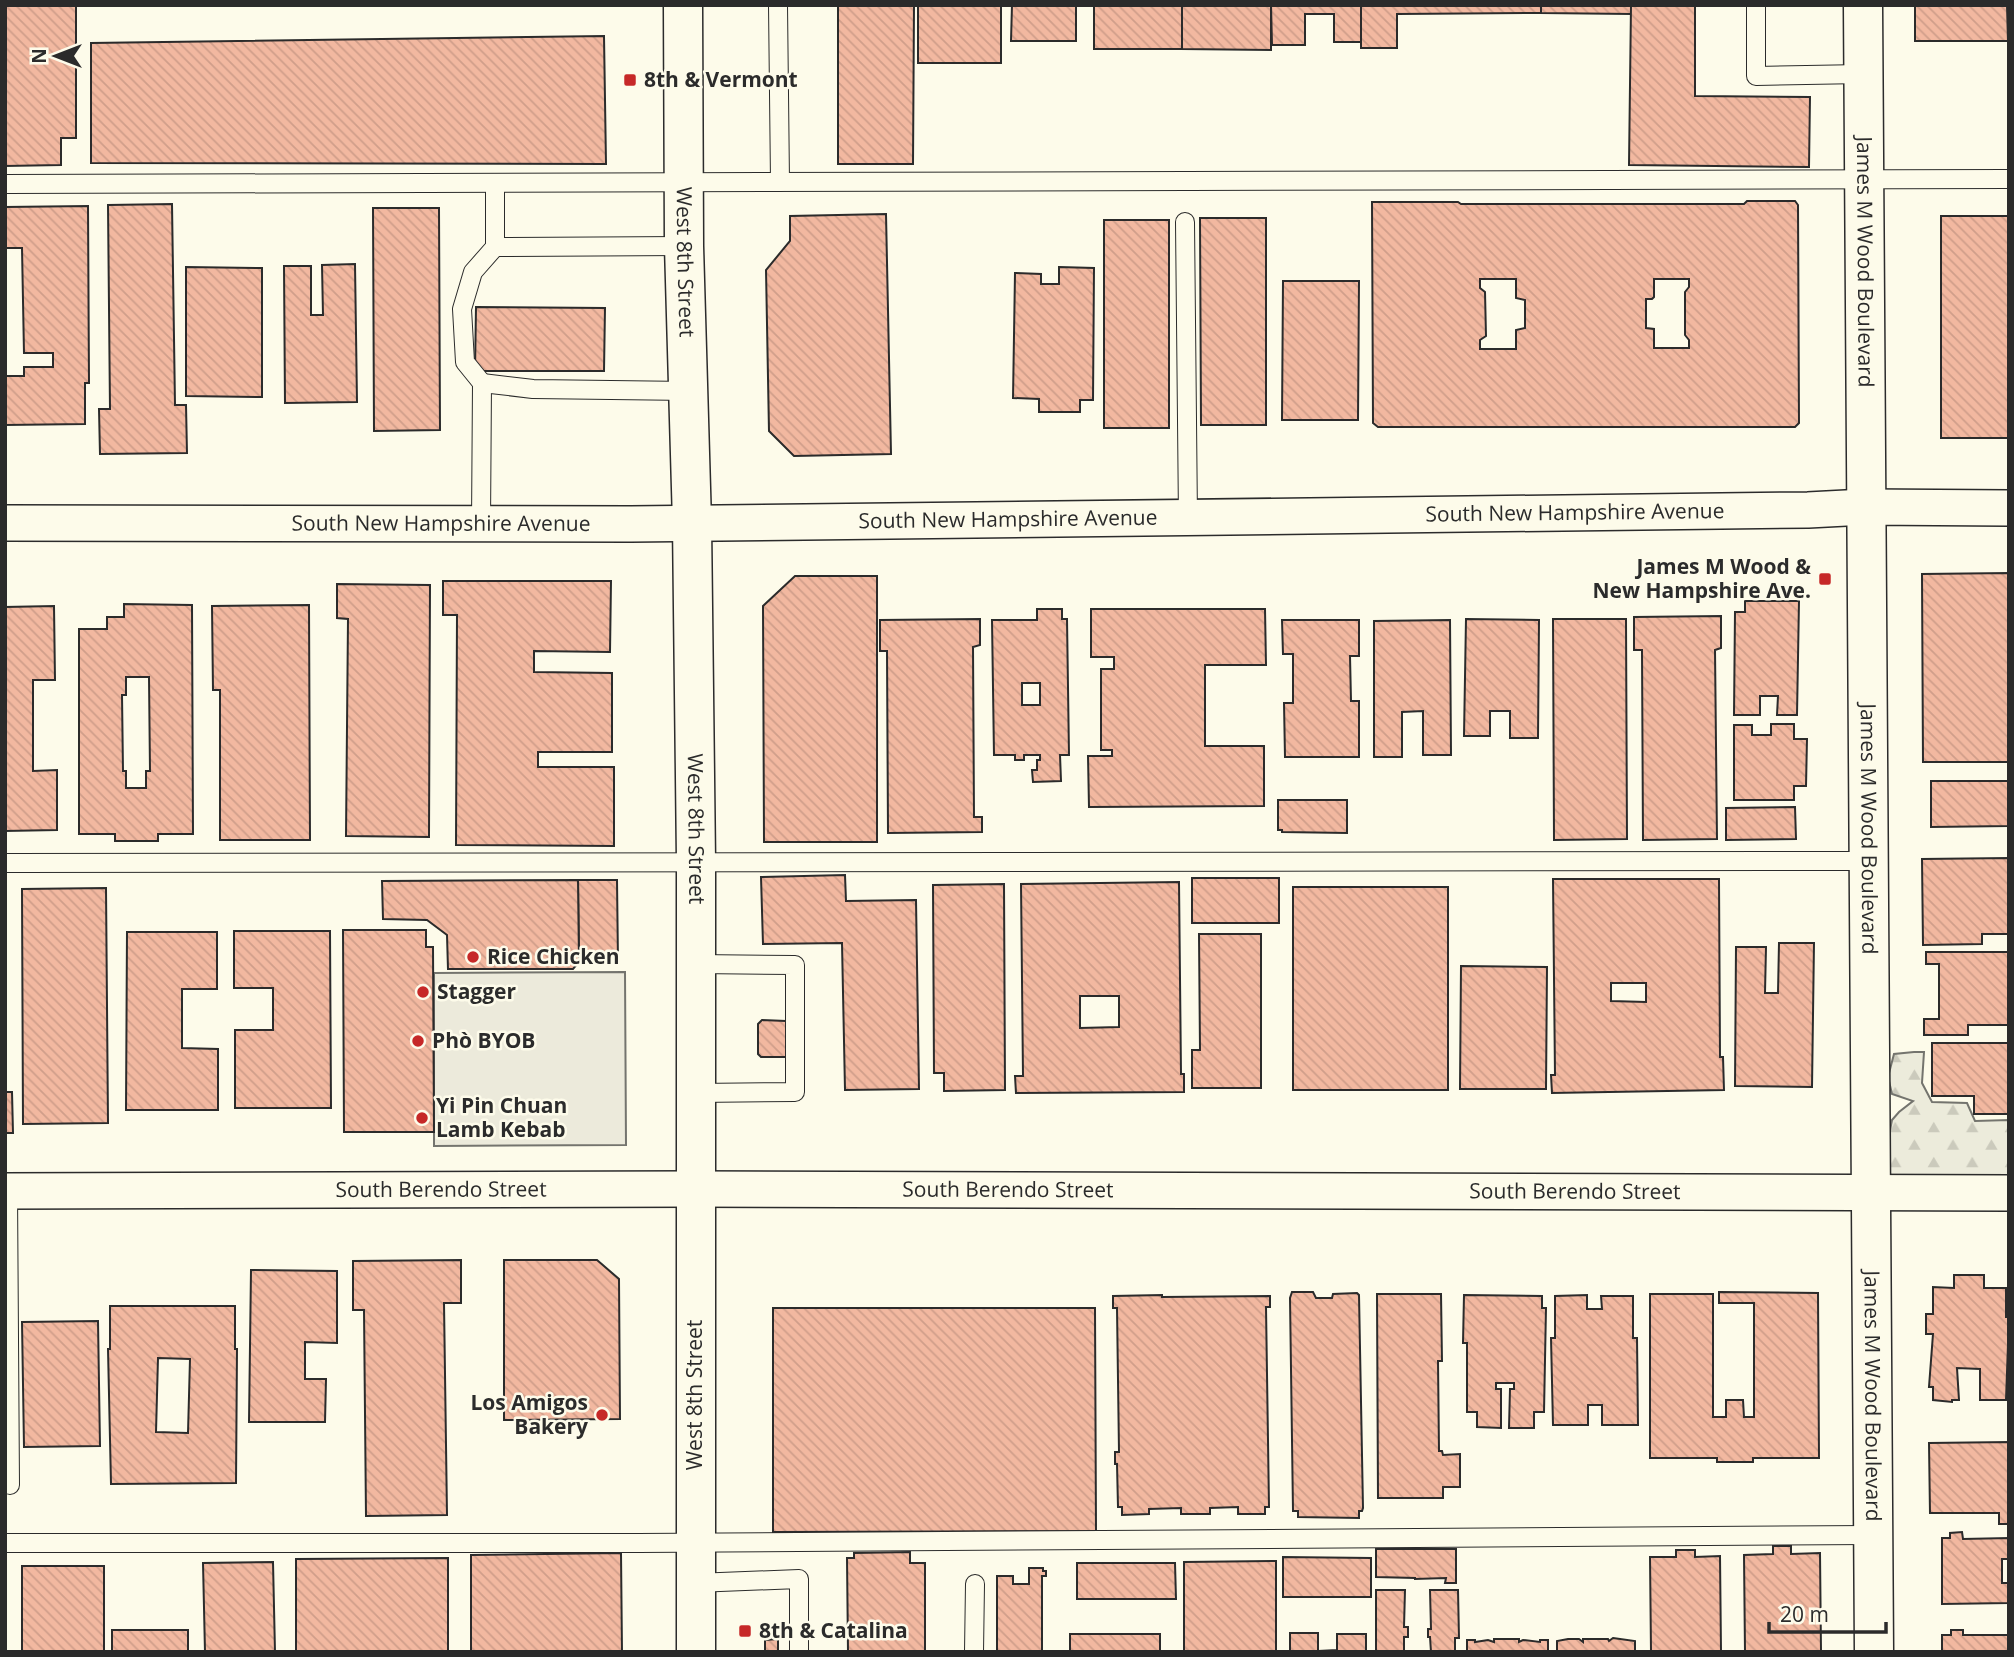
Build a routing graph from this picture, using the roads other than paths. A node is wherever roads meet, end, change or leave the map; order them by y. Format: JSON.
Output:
{"nodes":[{"id":1,"x":682,"y":5,"type":"edge"},
{"id":2,"x":778,"y":5,"type":"edge"},
{"id":3,"x":1756,"y":5,"type":"edge"},
{"id":4,"x":1863,"y":5,"type":"edge"},
{"id":5,"x":1863,"y":74,"type":"junction"},
{"id":6,"x":2009,"y":179,"type":"edge"},
{"id":7,"x":1863,"y":181,"type":"junction"},
{"id":8,"x":780,"y":182,"type":"junction"},
{"id":9,"x":683,"y":183,"type":"junction"},
{"id":10,"x":5,"y":184,"type":"edge"},
{"id":11,"x":495,"y":184,"type":"junction"},
{"id":12,"x":1185,"y":222,"type":"dead end"},
{"id":13,"x":684,"y":246,"type":"junction"},
{"id":14,"x":495,"y":247,"type":"junction"},
{"id":15,"x":482,"y":383,"type":"junction"},
{"id":16,"x":689,"y":391,"type":"junction"},
{"id":17,"x":1865,"y":507,"type":"junction"},
{"id":18,"x":2009,"y":508,"type":"edge"},
{"id":19,"x":1188,"y":519,"type":"junction"},
{"id":20,"x":5,"y":523,"type":"edge"},
{"id":21,"x":692,"y":523,"type":"junction"},
{"id":22,"x":481,"y":524,"type":"junction"},
{"id":23,"x":696,"y":861,"type":"junction"},
{"id":24,"x":1869,"y":861,"type":"junction"},
{"id":25,"x":5,"y":863,"type":"edge"},
{"id":26,"x":696,"y":964,"type":"junction"},
{"id":27,"x":696,"y":1093,"type":"junction"},
{"id":28,"x":695,"y":1189,"type":"junction"},
{"id":29,"x":7,"y":1191,"type":"edge"},
{"id":30,"x":1870,"y":1193,"type":"junction"},
{"id":31,"x":2009,"y":1193,"type":"edge"},
{"id":32,"x":10,"y":1485,"type":"dead end"},
{"id":33,"x":1873,"y":1535,"type":"junction"},
{"id":34,"x":695,"y":1542,"type":"junction"},
{"id":35,"x":5,"y":1544,"type":"edge"},
{"id":36,"x":695,"y":1583,"type":"junction"},
{"id":37,"x":975,"y":1584,"type":"dead end"},
{"id":38,"x":696,"y":1652,"type":"edge"},
{"id":39,"x":799,"y":1652,"type":"edge"},
{"id":40,"x":974,"y":1652,"type":"edge"},
{"id":41,"x":1874,"y":1652,"type":"edge"}],
"edges":[{"from":1,"to":9,"type":"main road","name":"West 8th Street"},
{"from":2,"to":8,"type":"lane"},
{"from":3,"to":5,"type":"lane"},
{"from":4,"to":5,"type":"main road","name":"James M Wood Boulevard"},
{"from":5,"to":7,"type":"main road","name":"James M Wood Boulevard"},
{"from":6,"to":7,"type":"lane"},
{"from":7,"to":8,"type":"lane"},
{"from":7,"to":17,"type":"main road","name":"James M Wood Boulevard"},
{"from":8,"to":9,"type":"lane"},
{"from":9,"to":11,"type":"lane"},
{"from":9,"to":13,"type":"main road","name":"West 8th Street"},
{"from":10,"to":11,"type":"lane"},
{"from":11,"to":14,"type":"lane"},
{"from":12,"to":19,"type":"lane"},
{"from":13,"to":14,"type":"lane"},
{"from":13,"to":16,"type":"main road","name":"West 8th Street"},
{"from":14,"to":15,"type":"lane"},
{"from":15,"to":16,"type":"lane"},
{"from":15,"to":22,"type":"lane"},
{"from":16,"to":21,"type":"main road","name":"West 8th Street"},
{"from":17,"to":18,"type":"street","name":"South New Hampshire Avenue"},
{"from":17,"to":19,"type":"street","name":"South New Hampshire Avenue"},
{"from":17,"to":24,"type":"main road","name":"James M Wood Boulevard"},
{"from":19,"to":21,"type":"street","name":"South New Hampshire Avenue"},
{"from":20,"to":22,"type":"street","name":"South New Hampshire Avenue"},
{"from":21,"to":22,"type":"street","name":"South New Hampshire Avenue"},
{"from":21,"to":23,"type":"main road","name":"West 8th Street"},
{"from":23,"to":24,"type":"lane"},
{"from":23,"to":25,"type":"lane"},
{"from":23,"to":26,"type":"main road","name":"West 8th Street"},
{"from":24,"to":30,"type":"main road","name":"James M Wood Boulevard"},
{"from":26,"to":27,"type":"main road","name":"West 8th Street"},
{"from":26,"to":27,"type":"lane"},
{"from":27,"to":28,"type":"main road","name":"West 8th Street"},
{"from":28,"to":29,"type":"street","name":"South Berendo Street"},
{"from":28,"to":30,"type":"street","name":"South Berendo Street"},
{"from":28,"to":34,"type":"main road","name":"West 8th Street"},
{"from":29,"to":32,"type":"lane"},
{"from":30,"to":31,"type":"street","name":"South Berendo Street"},
{"from":30,"to":33,"type":"main road","name":"James M Wood Boulevard"},
{"from":33,"to":34,"type":"lane"},
{"from":33,"to":41,"type":"main road","name":"James M Wood Boulevard"},
{"from":34,"to":35,"type":"lane"},
{"from":34,"to":36,"type":"main road","name":"West 8th Street"},
{"from":36,"to":38,"type":"main road","name":"West 8th Street"},
{"from":36,"to":39,"type":"lane"},
{"from":37,"to":40,"type":"lane"}]}
